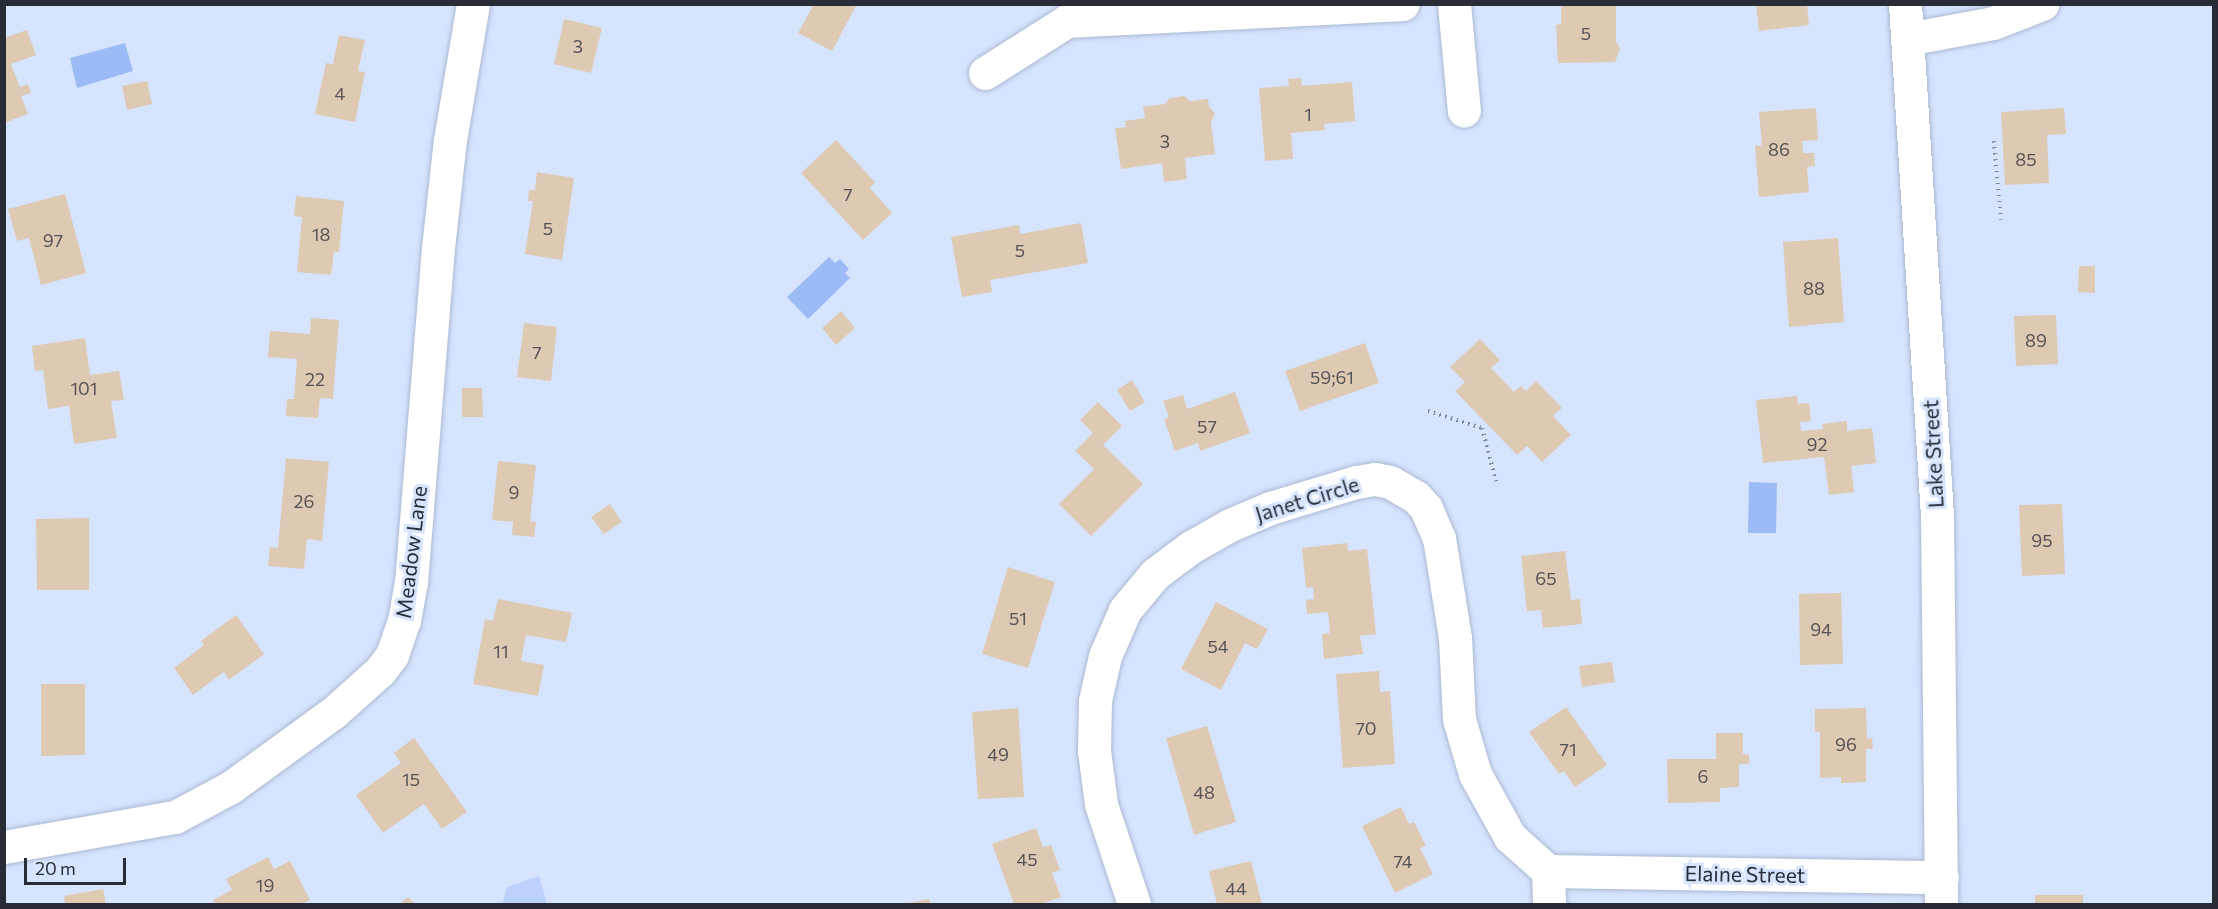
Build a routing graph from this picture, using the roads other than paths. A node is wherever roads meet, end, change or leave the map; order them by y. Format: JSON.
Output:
{"nodes":[{"id":1,"x":472,"y":4,"type":"edge"},
{"id":2,"x":1403,"y":4,"type":"edge"},
{"id":3,"x":1454,"y":4,"type":"edge"},
{"id":4,"x":1905,"y":4,"type":"edge"},
{"id":5,"x":2042,"y":4,"type":"edge"},
{"id":6,"x":1907,"y":39,"type":"junction"},
{"id":7,"x":985,"y":73,"type":"dead end"},
{"id":8,"x":1464,"y":111,"type":"dead end"},
{"id":9,"x":4,"y":847,"type":"edge"},
{"id":10,"x":1548,"y":871,"type":"junction"},
{"id":11,"x":1942,"y":891,"type":"edge"},
{"id":12,"x":1134,"y":904,"type":"edge"},
{"id":13,"x":1549,"y":904,"type":"edge"}],
"edges":[{"from":1,"to":9,"type":"street","name":"Meadow Lane"},
{"from":2,"to":7,"type":"street"},
{"from":3,"to":8,"type":"street"},
{"from":4,"to":6,"type":"street","name":"Lake Street"},
{"from":5,"to":6,"type":"street"},
{"from":6,"to":11,"type":"street","name":"Lake Street"},
{"from":10,"to":11,"type":"street","name":"Elaine Street"},
{"from":10,"to":12,"type":"street","name":"Janet Circle"},
{"from":10,"to":13,"type":"street"}]}
